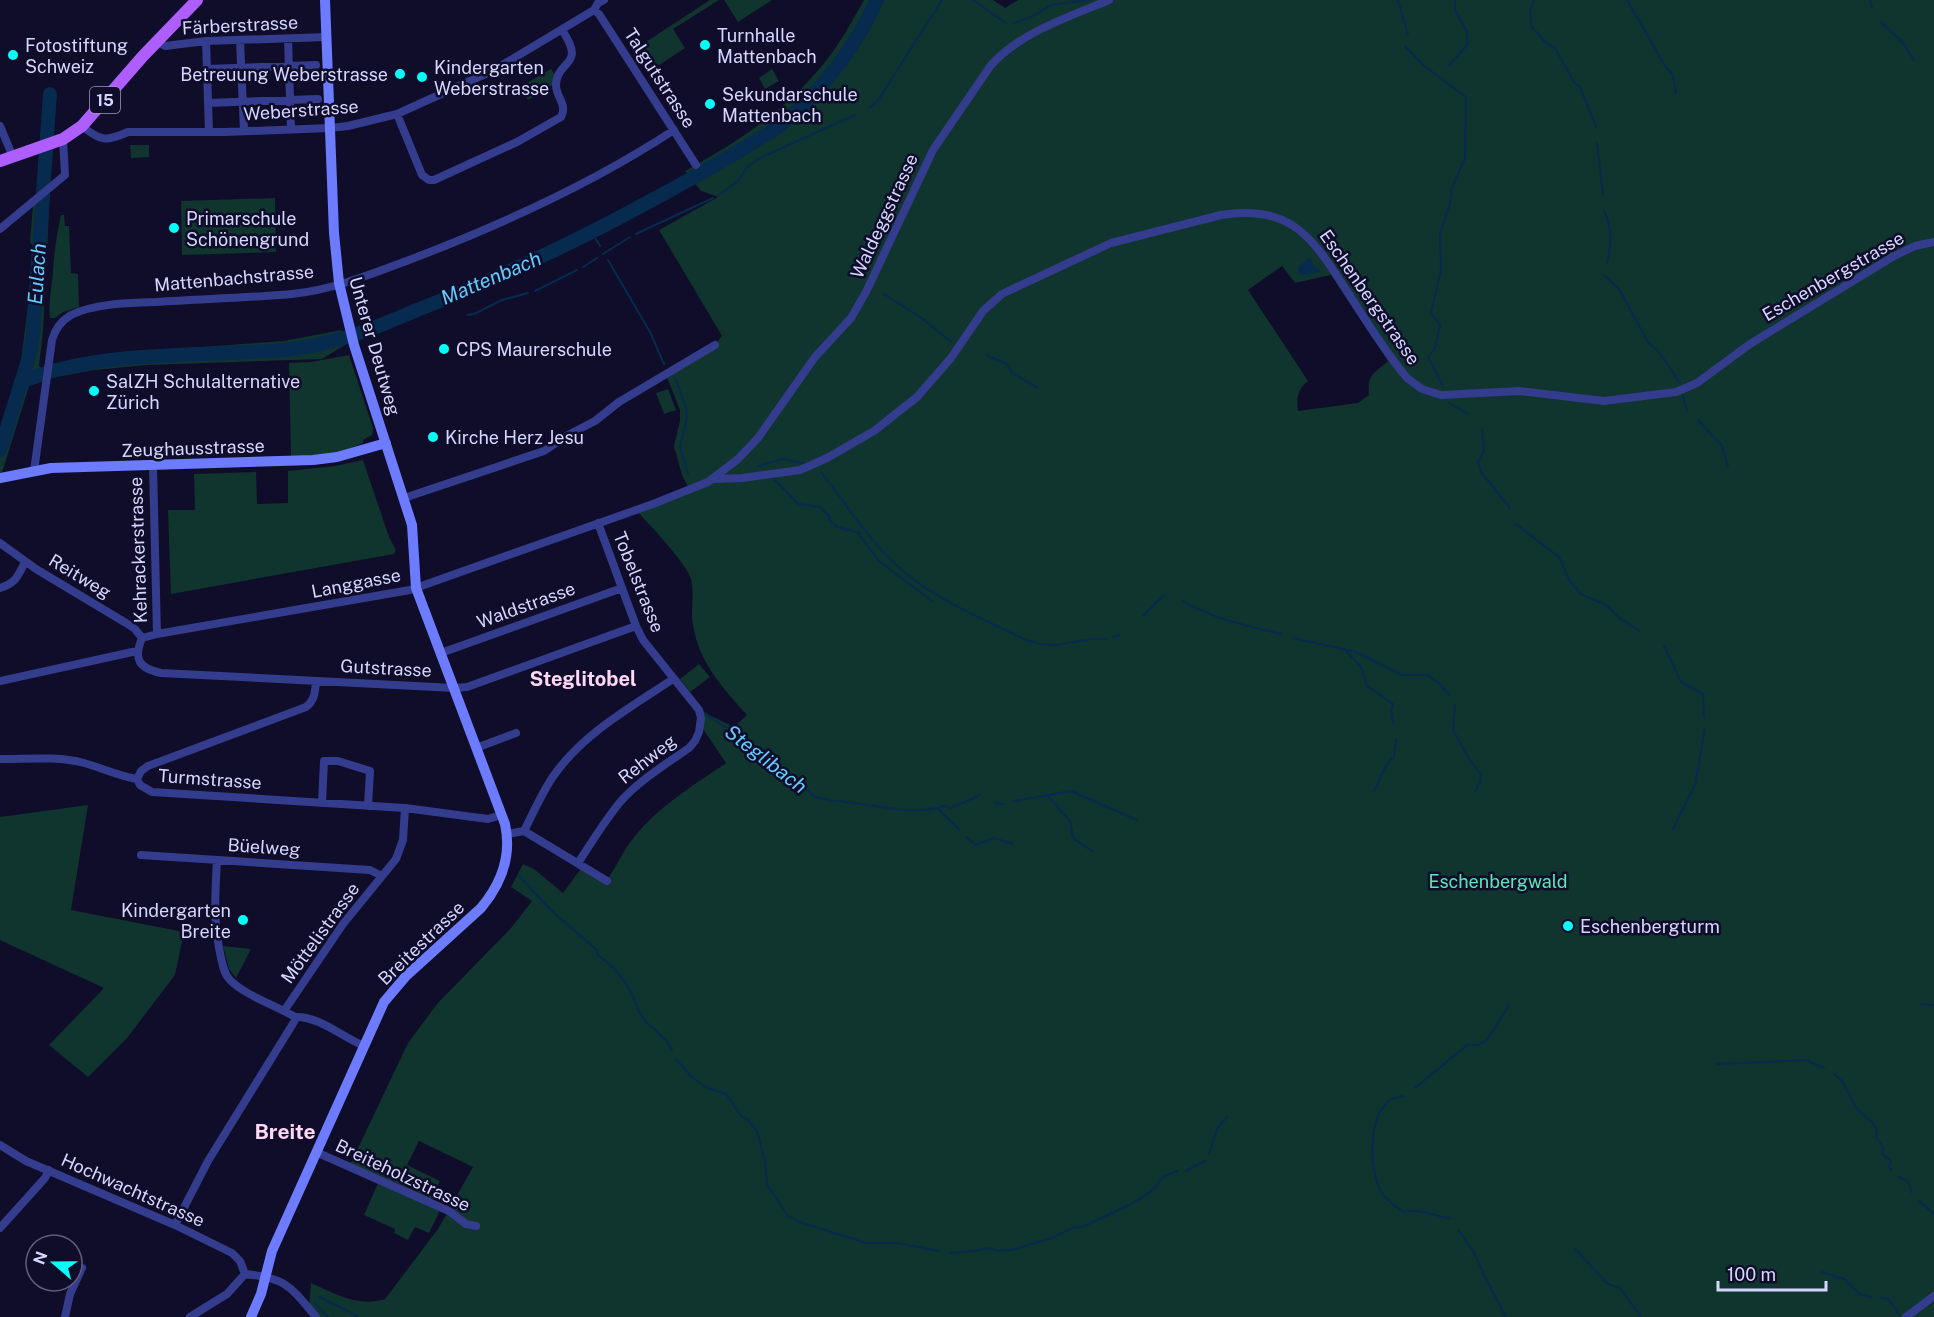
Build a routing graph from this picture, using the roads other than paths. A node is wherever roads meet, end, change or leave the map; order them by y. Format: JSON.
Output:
{"nodes":[{"id":1,"x":197,"y":0,"type":"edge"},
{"id":2,"x":325,"y":0,"type":"edge"},
{"id":3,"x":604,"y":0,"type":"edge"},
{"id":4,"x":1109,"y":0,"type":"edge"},
{"id":5,"x":594,"y":10,"type":"junction"},
{"id":6,"x":562,"y":30,"type":"junction"},
{"id":7,"x":327,"y":37,"type":"junction"},
{"id":8,"x":288,"y":39,"type":"junction"},
{"id":9,"x":240,"y":40,"type":"junction"},
{"id":10,"x":206,"y":41,"type":"junction"},
{"id":11,"x":157,"y":42,"type":"junction"},
{"id":12,"x":316,"y":65,"type":"dead end"},
{"id":13,"x":289,"y":66,"type":"junction"},
{"id":14,"x":241,"y":68,"type":"junction"},
{"id":15,"x":207,"y":69,"type":"junction"},
{"id":16,"x":318,"y":99,"type":"dead end"},
{"id":17,"x":290,"y":100,"type":"junction"},
{"id":18,"x":243,"y":102,"type":"junction"},
{"id":19,"x":208,"y":103,"type":"junction"},
{"id":20,"x":397,"y":114,"type":"junction"},
{"id":21,"x":0,"y":126,"type":"edge"},
{"id":22,"x":82,"y":126,"type":"junction"},
{"id":23,"x":330,"y":128,"type":"junction"},
{"id":24,"x":291,"y":129,"type":"junction"},
{"id":25,"x":674,"y":130,"type":"junction"},
{"id":26,"x":244,"y":131,"type":"junction"},
{"id":27,"x":209,"y":132,"type":"junction"},
{"id":28,"x":63,"y":139,"type":"junction"},
{"id":29,"x":13,"y":157,"type":"junction"},
{"id":30,"x":0,"y":161,"type":"edge"},
{"id":31,"x":696,"y":165,"type":"dead end"},
{"id":32,"x":0,"y":229,"type":"edge"},
{"id":33,"x":1934,"y":242,"type":"edge"},
{"id":34,"x":339,"y":283,"type":"junction"},
{"id":35,"x":715,"y":345,"type":"dead end"},
{"id":36,"x":386,"y":443,"type":"junction"},
{"id":37,"x":153,"y":466,"type":"junction"},
{"id":38,"x":34,"y":471,"type":"junction"},
{"id":39,"x":0,"y":478,"type":"edge"},
{"id":40,"x":714,"y":479,"type":"junction"},
{"id":41,"x":404,"y":498,"type":"junction"},
{"id":42,"x":598,"y":523,"type":"junction"},
{"id":43,"x":0,"y":543,"type":"edge"},
{"id":44,"x":25,"y":562,"type":"junction"},
{"id":45,"x":0,"y":588,"type":"edge"},
{"id":46,"x":416,"y":588,"type":"junction"},
{"id":47,"x":622,"y":588,"type":"junction"},
{"id":48,"x":636,"y":626,"type":"junction"},
{"id":49,"x":157,"y":634,"type":"junction"},
{"id":50,"x":142,"y":638,"type":"junction"},
{"id":51,"x":137,"y":651,"type":"junction"},
{"id":52,"x":441,"y":653,"type":"junction"},
{"id":53,"x":672,"y":680,"type":"junction"},
{"id":54,"x":0,"y":681,"type":"edge"},
{"id":55,"x":316,"y":681,"type":"junction"},
{"id":56,"x":454,"y":688,"type":"junction"},
{"id":57,"x":516,"y":733,"type":"dead end"},
{"id":58,"x":476,"y":748,"type":"junction"},
{"id":59,"x":0,"y":759,"type":"edge"},
{"id":60,"x":137,"y":779,"type":"junction"},
{"id":61,"x":322,"y":803,"type":"junction"},
{"id":62,"x":368,"y":806,"type":"junction"},
{"id":63,"x":405,"y":808,"type":"junction"},
{"id":64,"x":501,"y":815,"type":"junction"},
{"id":65,"x":524,"y":831,"type":"junction"},
{"id":66,"x":507,"y":834,"type":"junction"},
{"id":67,"x":141,"y":855,"type":"dead end"},
{"id":68,"x":218,"y":860,"type":"junction"},
{"id":69,"x":578,"y":863,"type":"junction"},
{"id":70,"x":382,"y":876,"type":"junction"},
{"id":71,"x":607,"y":881,"type":"dead end"},
{"id":72,"x":284,"y":1011,"type":"junction"},
{"id":73,"x":295,"y":1017,"type":"junction"},
{"id":74,"x":364,"y":1046,"type":"junction"},
{"id":75,"x":0,"y":1145,"type":"edge"},
{"id":76,"x":316,"y":1152,"type":"junction"},
{"id":77,"x":49,"y":1170,"type":"junction"},
{"id":78,"x":175,"y":1225,"type":"junction"},
{"id":79,"x":476,"y":1226,"type":"dead end"},
{"id":80,"x":0,"y":1228,"type":"edge"},
{"id":81,"x":245,"y":1274,"type":"junction"},
{"id":82,"x":265,"y":1276,"type":"junction"},
{"id":83,"x":70,"y":1293,"type":"edge"},
{"id":84,"x":1934,"y":1296,"type":"edge"},
{"id":85,"x":65,"y":1317,"type":"edge"},
{"id":86,"x":190,"y":1317,"type":"edge"},
{"id":87,"x":251,"y":1317,"type":"edge"},
{"id":88,"x":316,"y":1317,"type":"edge"},
{"id":89,"x":1906,"y":1317,"type":"edge"}],
"edges":[{"from":1,"to":11,"type":"main road","number":"15"},
{"from":2,"to":7,"type":"main road","name":"Unterer Deutweg"},
{"from":3,"to":5,"type":"street","name":"Weberstrasse"},
{"from":4,"to":40,"type":"street","name":"Waldeggstrasse"},
{"from":5,"to":6,"type":"street","name":"Weberstrasse"},
{"from":5,"to":25,"type":"street","name":"Talgutstrasse"},
{"from":6,"to":20,"type":"street","name":"Weberstrasse"},
{"from":6,"to":20,"type":"street"},
{"from":7,"to":8,"type":"street","name":"Färberstrasse"},
{"from":7,"to":23,"type":"main road","name":"Unterer Deutweg"},
{"from":8,"to":9,"type":"street","name":"Färberstrasse"},
{"from":8,"to":13,"type":"street"},
{"from":9,"to":10,"type":"street","name":"Färberstrasse"},
{"from":9,"to":14,"type":"street"},
{"from":10,"to":11,"type":"street","name":"Färberstrasse"},
{"from":10,"to":15,"type":"street"},
{"from":11,"to":22,"type":"main road","number":"15"},
{"from":12,"to":13,"type":"street"},
{"from":13,"to":14,"type":"street"},
{"from":13,"to":17,"type":"street"},
{"from":14,"to":15,"type":"street"},
{"from":14,"to":18,"type":"street"},
{"from":15,"to":19,"type":"street"},
{"from":16,"to":17,"type":"street"},
{"from":17,"to":18,"type":"street"},
{"from":17,"to":24,"type":"street"},
{"from":18,"to":19,"type":"street"},
{"from":18,"to":26,"type":"street"},
{"from":19,"to":27,"type":"street"},
{"from":20,"to":23,"type":"street","name":"Weberstrasse"},
{"from":21,"to":29,"type":"street"},
{"from":22,"to":27,"type":"street","name":"Weberstrasse"},
{"from":22,"to":28,"type":"main road","number":"15"},
{"from":23,"to":24,"type":"street","name":"Weberstrasse"},
{"from":23,"to":34,"type":"main road","name":"Unterer Deutweg"},
{"from":24,"to":26,"type":"street","name":"Weberstrasse"},
{"from":25,"to":31,"type":"street","name":"Talgutstrasse"},
{"from":25,"to":34,"type":"street","name":"Mattenbachstrasse"},
{"from":26,"to":27,"type":"street","name":"Weberstrasse"},
{"from":28,"to":29,"type":"main road","number":"15"},
{"from":28,"to":32,"type":"street"},
{"from":29,"to":30,"type":"main road","number":"15"},
{"from":33,"to":40,"type":"street","name":"Eschenbergstrasse"},
{"from":34,"to":36,"type":"main road","name":"Unterer Deutweg"},
{"from":34,"to":38,"type":"street","name":"Mattenbachstrasse"},
{"from":35,"to":41,"type":"street"},
{"from":36,"to":37,"type":"main road","name":"Zeughausstrasse"},
{"from":36,"to":41,"type":"main road","name":"Unterer Deutweg"},
{"from":37,"to":38,"type":"main road","name":"Zeughausstrasse"},
{"from":37,"to":49,"type":"street","name":"Kehrackerstrasse"},
{"from":38,"to":39,"type":"main road","name":"Zeughausstrasse"},
{"from":40,"to":42,"type":"street","name":"Langgasse"},
{"from":41,"to":46,"type":"main road","name":"Unterer Deutweg"},
{"from":42,"to":46,"type":"street","name":"Langgasse"},
{"from":42,"to":47,"type":"street","name":"Tobelstrasse"},
{"from":43,"to":44,"type":"street","name":"Reitweg"},
{"from":44,"to":45,"type":"street"},
{"from":44,"to":50,"type":"street","name":"Reitweg"},
{"from":46,"to":49,"type":"street","name":"Langgasse"},
{"from":46,"to":52,"type":"main road","name":"Breitestrasse"},
{"from":47,"to":48,"type":"street","name":"Tobelstrasse"},
{"from":47,"to":52,"type":"street","name":"Waldstrasse"},
{"from":48,"to":53,"type":"street","name":"Tobelstrasse"},
{"from":48,"to":56,"type":"street","name":"Gutstrasse"},
{"from":49,"to":50,"type":"street","name":"Langgasse"},
{"from":50,"to":51,"type":"street"},
{"from":51,"to":54,"type":"street"},
{"from":51,"to":55,"type":"street","name":"Gutstrasse"},
{"from":52,"to":56,"type":"main road","name":"Breitestrasse"},
{"from":53,"to":65,"type":"street"},
{"from":53,"to":69,"type":"street","name":"Rehweg"},
{"from":55,"to":56,"type":"street","name":"Gutstrasse"},
{"from":55,"to":60,"type":"street","name":"Turmstrasse"},
{"from":56,"to":58,"type":"main road","name":"Breitestrasse"},
{"from":57,"to":58,"type":"street"},
{"from":58,"to":64,"type":"main road","name":"Breitestrasse"},
{"from":59,"to":60,"type":"street"},
{"from":60,"to":61,"type":"street","name":"Turmstrasse"},
{"from":61,"to":62,"type":"street","name":"Turmstrasse"},
{"from":61,"to":62,"type":"street"},
{"from":62,"to":63,"type":"street","name":"Turmstrasse"},
{"from":63,"to":64,"type":"street","name":"Turmstrasse"},
{"from":63,"to":70,"type":"street","name":"Möttelistrasse"},
{"from":64,"to":66,"type":"main road","name":"Breitestrasse"},
{"from":65,"to":66,"type":"street"},
{"from":65,"to":69,"type":"street"},
{"from":66,"to":74,"type":"main road","name":"Breitestrasse"},
{"from":67,"to":68,"type":"street","name":"Büelweg"},
{"from":68,"to":70,"type":"street","name":"Büelweg"},
{"from":68,"to":72,"type":"street"},
{"from":69,"to":71,"type":"street"},
{"from":70,"to":72,"type":"street","name":"Möttelistrasse"},
{"from":72,"to":73,"type":"street","name":"Möttelistrasse"},
{"from":73,"to":74,"type":"street","name":"Möttelistrasse"},
{"from":73,"to":78,"type":"street"},
{"from":74,"to":76,"type":"main road","name":"Breitestrasse"},
{"from":75,"to":77,"type":"street","name":"Hochwachtstrasse"},
{"from":76,"to":79,"type":"street","name":"Breiteholzstrasse"},
{"from":76,"to":82,"type":"main road","name":"Breitestrasse"},
{"from":77,"to":78,"type":"street","name":"Hochwachtstrasse"},
{"from":77,"to":80,"type":"street"},
{"from":78,"to":81,"type":"street","name":"Hochwachtstrasse"},
{"from":81,"to":82,"type":"street"},
{"from":81,"to":86,"type":"street"},
{"from":82,"to":87,"type":"main road","name":"Breitestrasse"},
{"from":82,"to":88,"type":"street"},
{"from":83,"to":85,"type":"street"},
{"from":84,"to":89,"type":"street"}]}
